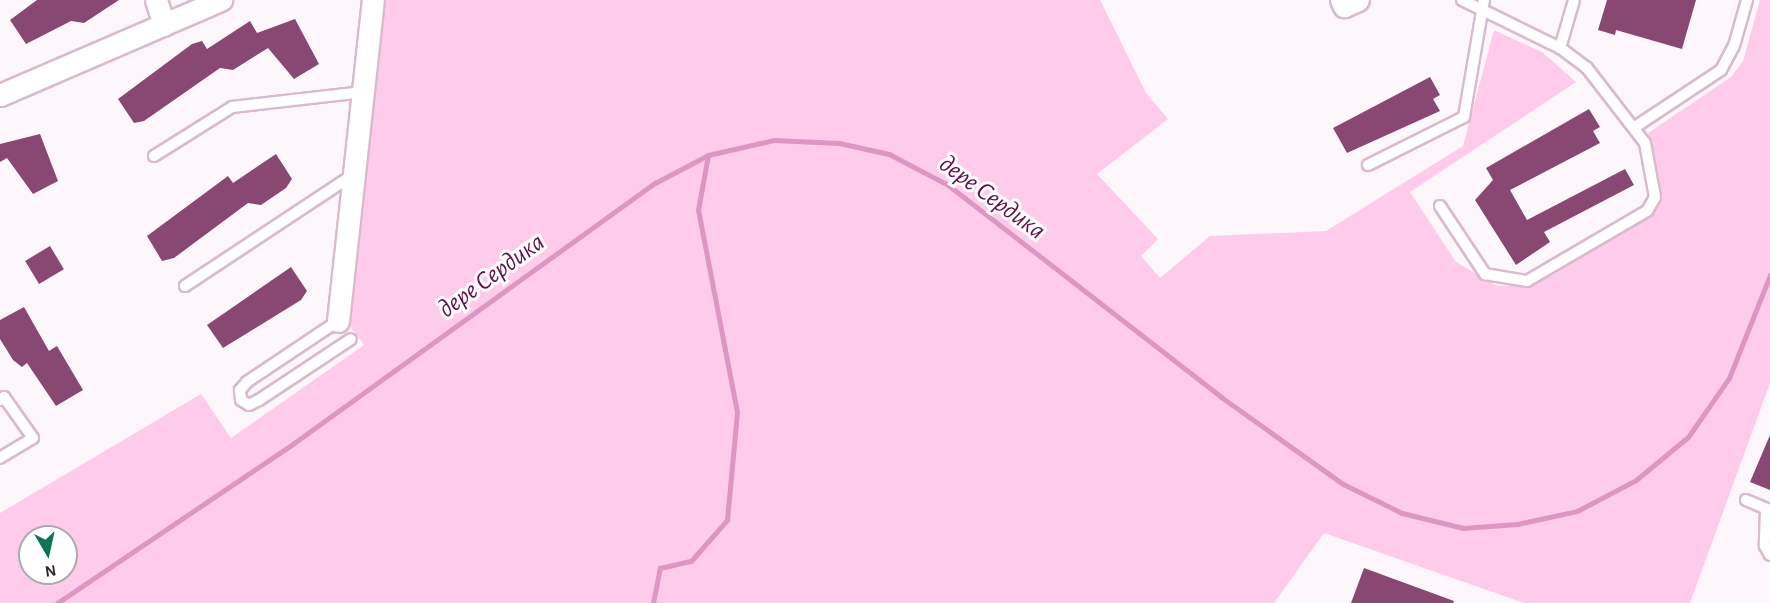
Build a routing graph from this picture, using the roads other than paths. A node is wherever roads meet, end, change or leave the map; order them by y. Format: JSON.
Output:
{"nodes":[{"id":1,"x":156,"y":0,"type":"edge"},
{"id":2,"x":221,"y":0,"type":"edge"},
{"id":3,"x":373,"y":0,"type":"edge"},
{"id":4,"x":1341,"y":0,"type":"edge"},
{"id":5,"x":1358,"y":0,"type":"edge"},
{"id":6,"x":1462,"y":0,"type":"edge"},
{"id":7,"x":1485,"y":0,"type":"edge"},
{"id":8,"x":1574,"y":0,"type":"edge"},
{"id":9,"x":1747,"y":0,"type":"edge"},
{"id":10,"x":1485,"y":13,"type":"junction"},
{"id":11,"x":164,"y":25,"type":"junction"},
{"id":12,"x":1560,"y":48,"type":"junction"},
{"id":13,"x":363,"y":92,"type":"junction"},
{"id":14,"x":0,"y":95,"type":"edge"},
{"id":15,"x":1635,"y":127,"type":"junction"},
{"id":16,"x":154,"y":156,"type":"dead end"},
{"id":17,"x":1368,"y":165,"type":"dead end"},
{"id":18,"x":354,"y":174,"type":"junction"},
{"id":19,"x":1440,"y":206,"type":"dead end"},
{"id":20,"x":185,"y":286,"type":"dead end"},
{"id":21,"x":338,"y":321,"type":"joint"},
{"id":22,"x":351,"y":339,"type":"dead end"},
{"id":23,"x":0,"y":400,"type":"edge"},
{"id":24,"x":0,"y":458,"type":"edge"},
{"id":25,"x":1746,"y":500,"type":"dead end"},
{"id":26,"x":1768,"y":510,"type":"edge"},
{"id":27,"x":1770,"y":555,"type":"edge"}],
"edges":[{"from":1,"to":11,"type":"street"},
{"from":2,"to":11,"type":"street"},
{"from":3,"to":13,"type":"street"},
{"from":4,"to":5,"type":"street"},
{"from":6,"to":10,"type":"lane"},
{"from":7,"to":10,"type":"lane"},
{"from":8,"to":12,"type":"lane"},
{"from":9,"to":15,"type":"lane"},
{"from":10,"to":12,"type":"lane"},
{"from":10,"to":17,"type":"lane"},
{"from":11,"to":14,"type":"street"},
{"from":12,"to":15,"type":"lane"},
{"from":13,"to":16,"type":"lane"},
{"from":13,"to":18,"type":"street"},
{"from":15,"to":19,"type":"lane"},
{"from":18,"to":20,"type":"lane"},
{"from":18,"to":21,"type":"street"},
{"from":21,"to":22,"type":"lane"},
{"from":23,"to":24,"type":"lane"},
{"from":25,"to":26,"type":"lane"},
{"from":26,"to":27,"type":"lane"}]}
